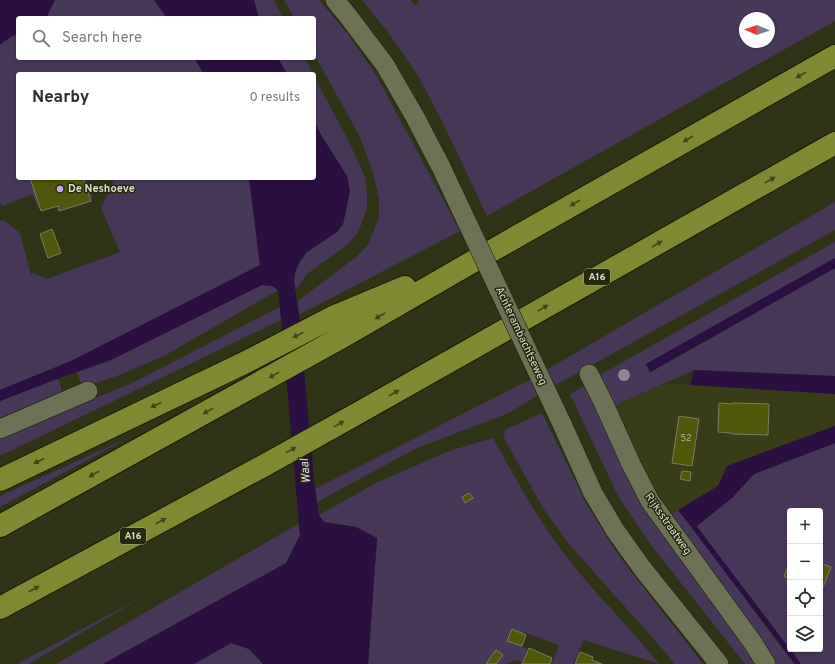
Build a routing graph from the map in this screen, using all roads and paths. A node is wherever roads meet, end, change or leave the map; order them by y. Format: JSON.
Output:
{"nodes":[{"id":1,"x":334,"y":0,"type":"edge"},
{"id":2,"x":835,"y":56,"type":"edge"},
{"id":3,"x":835,"y":142,"type":"edge"},
{"id":4,"x":486,"y":254,"type":"junction"},
{"id":5,"x":589,"y":374,"type":"dead end"},
{"id":6,"x":88,"y":391,"type":"dead end"},
{"id":7,"x":0,"y":429,"type":"edge"},
{"id":8,"x":0,"y":480,"type":"edge"},
{"id":9,"x":0,"y":526,"type":"edge"},
{"id":10,"x":0,"y":608,"type":"edge"},
{"id":11,"x":719,"y":664,"type":"edge"},
{"id":12,"x":766,"y":664,"type":"edge"}],
"edges":[{"from":1,"to":11,"type":"street","name":"Achterambachtseweg","bridge":true},
{"from":2,"to":4,"type":"highway","one_way":true},
{"from":10,"to":3,"type":"highway","number":"A16","one_way":true},
{"from":4,"to":8,"type":"highway","one_way":true},
{"from":4,"to":9,"type":"highway","one_way":true},
{"from":5,"to":12,"type":"street","name":"Rijksstraatweg"},
{"from":6,"to":7,"type":"street"}]}
